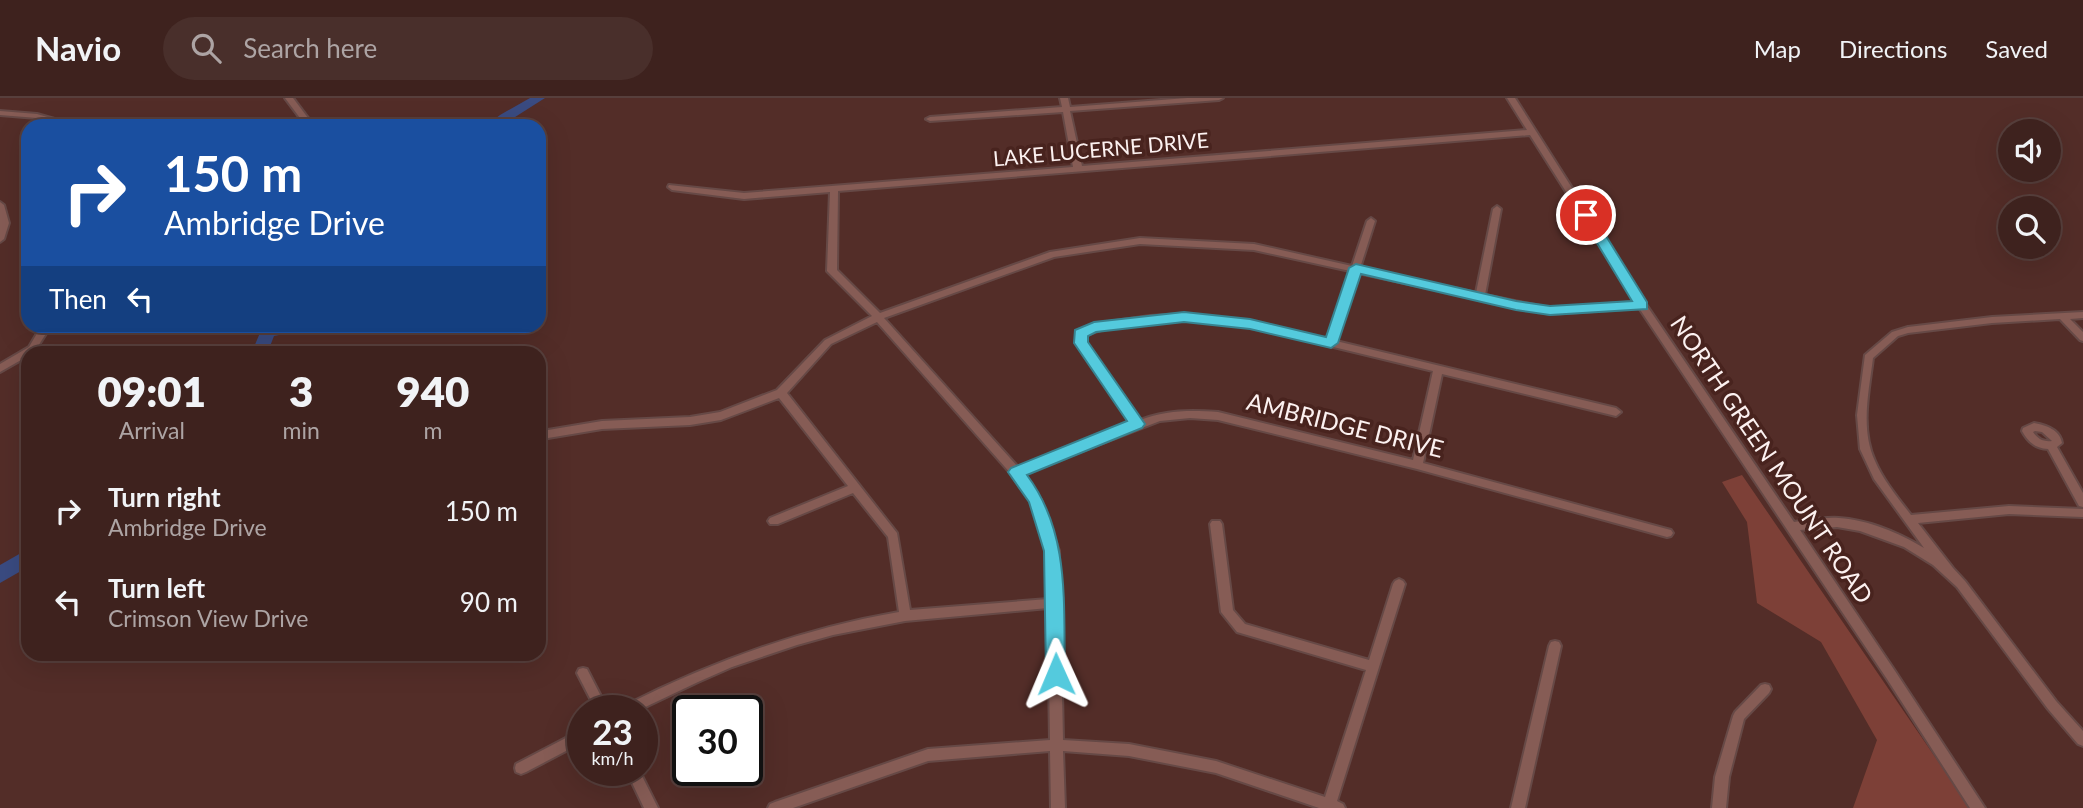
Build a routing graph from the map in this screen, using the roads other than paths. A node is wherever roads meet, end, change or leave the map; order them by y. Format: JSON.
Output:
{"nodes":[{"id":1,"x":290,"y":98,"type":"edge"},
{"id":2,"x":1064,"y":98,"type":"edge"},
{"id":3,"x":1219,"y":98,"type":"edge"},
{"id":4,"x":1511,"y":98,"type":"edge"},
{"id":5,"x":1066,"y":109,"type":"junction"},
{"id":6,"x":0,"y":113,"type":"edge"},
{"id":7,"x":48,"y":119,"type":"edge"},
{"id":8,"x":305,"y":119,"type":"edge"},
{"id":9,"x":930,"y":119,"type":"dead end"},
{"id":10,"x":1534,"y":132,"type":"junction"},
{"id":11,"x":1079,"y":169,"type":"junction"},
{"id":12,"x":672,"y":187,"type":"dead end"},
{"id":13,"x":834,"y":189,"type":"junction"},
{"id":14,"x":0,"y":205,"type":"edge"},
{"id":15,"x":1497,"y":209,"type":"dead end"},
{"id":16,"x":1371,"y":221,"type":"dead end"},
{"id":17,"x":0,"y":239,"type":"edge"},
{"id":18,"x":1356,"y":268,"type":"junction"},
{"id":19,"x":1480,"y":297,"type":"junction"},
{"id":20,"x":1642,"y":305,"type":"junction"},
{"id":21,"x":2083,"y":315,"type":"edge"},
{"id":22,"x":2062,"y":316,"type":"junction"},
{"id":23,"x":878,"y":317,"type":"junction"},
{"id":24,"x":2083,"y":338,"type":"edge"},
{"id":25,"x":1331,"y":343,"type":"junction"},
{"id":26,"x":21,"y":356,"type":"edge"},
{"id":27,"x":0,"y":369,"type":"edge"},
{"id":28,"x":1438,"y":370,"type":"junction"},
{"id":29,"x":781,"y":393,"type":"junction"},
{"id":30,"x":1616,"y":412,"type":"dead end"},
{"id":31,"x":1137,"y":424,"type":"junction"},
{"id":32,"x":546,"y":434,"type":"edge"},
{"id":33,"x":2051,"y":446,"type":"dead end"},
{"id":34,"x":1417,"y":465,"type":"junction"},
{"id":35,"x":1016,"y":472,"type":"junction"},
{"id":36,"x":854,"y":488,"type":"junction"},
{"id":37,"x":2083,"y":503,"type":"edge"},
{"id":38,"x":2083,"y":513,"type":"edge"},
{"id":39,"x":1910,"y":519,"type":"junction"},
{"id":40,"x":774,"y":521,"type":"dead end"},
{"id":41,"x":1216,"y":524,"type":"dead end"},
{"id":42,"x":1790,"y":527,"type":"junction"},
{"id":43,"x":1667,"y":533,"type":"dead end"},
{"id":44,"x":1947,"y":568,"type":"junction"},
{"id":45,"x":1399,"y":584,"type":"dead end"},
{"id":46,"x":1055,"y":603,"type":"junction"},
{"id":47,"x":905,"y":616,"type":"junction"},
{"id":48,"x":1555,"y":646,"type":"dead end"},
{"id":49,"x":1372,"y":666,"type":"junction"},
{"id":50,"x":583,"y":673,"type":"dead end"},
{"id":51,"x":1765,"y":689,"type":"dead end"},
{"id":52,"x":594,"y":695,"type":"edge"},
{"id":53,"x":657,"y":695,"type":"edge"},
{"id":54,"x":2083,"y":740,"type":"edge"},
{"id":55,"x":567,"y":744,"type":"edge"},
{"id":56,"x":1057,"y":745,"type":"junction"},
{"id":57,"x":521,"y":768,"type":"dead end"},
{"id":58,"x":640,"y":786,"type":"edge"},
{"id":59,"x":1334,"y":806,"type":"edge"},
{"id":60,"x":651,"y":808,"type":"edge"},
{"id":61,"x":775,"y":808,"type":"edge"},
{"id":62,"x":1058,"y":808,"type":"edge"},
{"id":63,"x":1518,"y":808,"type":"edge"},
{"id":64,"x":1719,"y":808,"type":"edge"},
{"id":65,"x":1978,"y":808,"type":"edge"}],
"edges":[{"from":1,"to":8,"type":"street"},
{"from":2,"to":5,"type":"street"},
{"from":3,"to":5,"type":"street"},
{"from":4,"to":10,"type":"street","name":"NORTH GREEN MOUNT ROAD"},
{"from":5,"to":9,"type":"street"},
{"from":5,"to":11,"type":"street"},
{"from":6,"to":7,"type":"street"},
{"from":10,"to":11,"type":"street","name":"LAKE LUCERNE DRIVE"},
{"from":10,"to":20,"type":"street","name":"NORTH GREEN MOUNT ROAD"},
{"from":11,"to":13,"type":"street","name":"LAKE LUCERNE DRIVE"},
{"from":12,"to":13,"type":"street","name":"LAKE LUCERNE DRIVE"},
{"from":13,"to":23,"type":"street"},
{"from":14,"to":17,"type":"street"},
{"from":15,"to":19,"type":"street"},
{"from":16,"to":18,"type":"street"},
{"from":18,"to":19,"type":"street"},
{"from":18,"to":23,"type":"street"},
{"from":18,"to":25,"type":"street"},
{"from":19,"to":20,"type":"street"},
{"from":20,"to":42,"type":"street","name":"NORTH GREEN MOUNT ROAD"},
{"from":21,"to":22,"type":"street"},
{"from":22,"to":24,"type":"street"},
{"from":22,"to":39,"type":"street"},
{"from":23,"to":29,"type":"street"},
{"from":23,"to":35,"type":"street"},
{"from":25,"to":28,"type":"street"},
{"from":25,"to":31,"type":"street"},
{"from":26,"to":27,"type":"street"},
{"from":28,"to":30,"type":"street"},
{"from":28,"to":34,"type":"street"},
{"from":29,"to":32,"type":"street"},
{"from":29,"to":36,"type":"street"},
{"from":31,"to":34,"type":"street","name":"AMBRIDGE DRIVE"},
{"from":31,"to":35,"type":"street","name":"AMBRIDGE DRIVE"},
{"from":33,"to":37,"type":"street"},
{"from":34,"to":43,"type":"street","name":"AMBRIDGE DRIVE"},
{"from":35,"to":46,"type":"street"},
{"from":36,"to":40,"type":"street"},
{"from":36,"to":47,"type":"street"},
{"from":38,"to":39,"type":"street"},
{"from":39,"to":44,"type":"street"},
{"from":41,"to":49,"type":"street"},
{"from":42,"to":44,"type":"street"},
{"from":42,"to":65,"type":"street","name":"NORTH GREEN MOUNT ROAD"},
{"from":44,"to":54,"type":"street"},
{"from":45,"to":49,"type":"street"},
{"from":46,"to":47,"type":"street"},
{"from":46,"to":56,"type":"street"},
{"from":47,"to":53,"type":"street"},
{"from":48,"to":63,"type":"street"},
{"from":49,"to":59,"type":"street"},
{"from":50,"to":52,"type":"street"},
{"from":51,"to":64,"type":"street"},
{"from":55,"to":57,"type":"street"},
{"from":56,"to":59,"type":"street"},
{"from":56,"to":61,"type":"street"},
{"from":56,"to":62,"type":"street"},
{"from":58,"to":60,"type":"street"}]}
